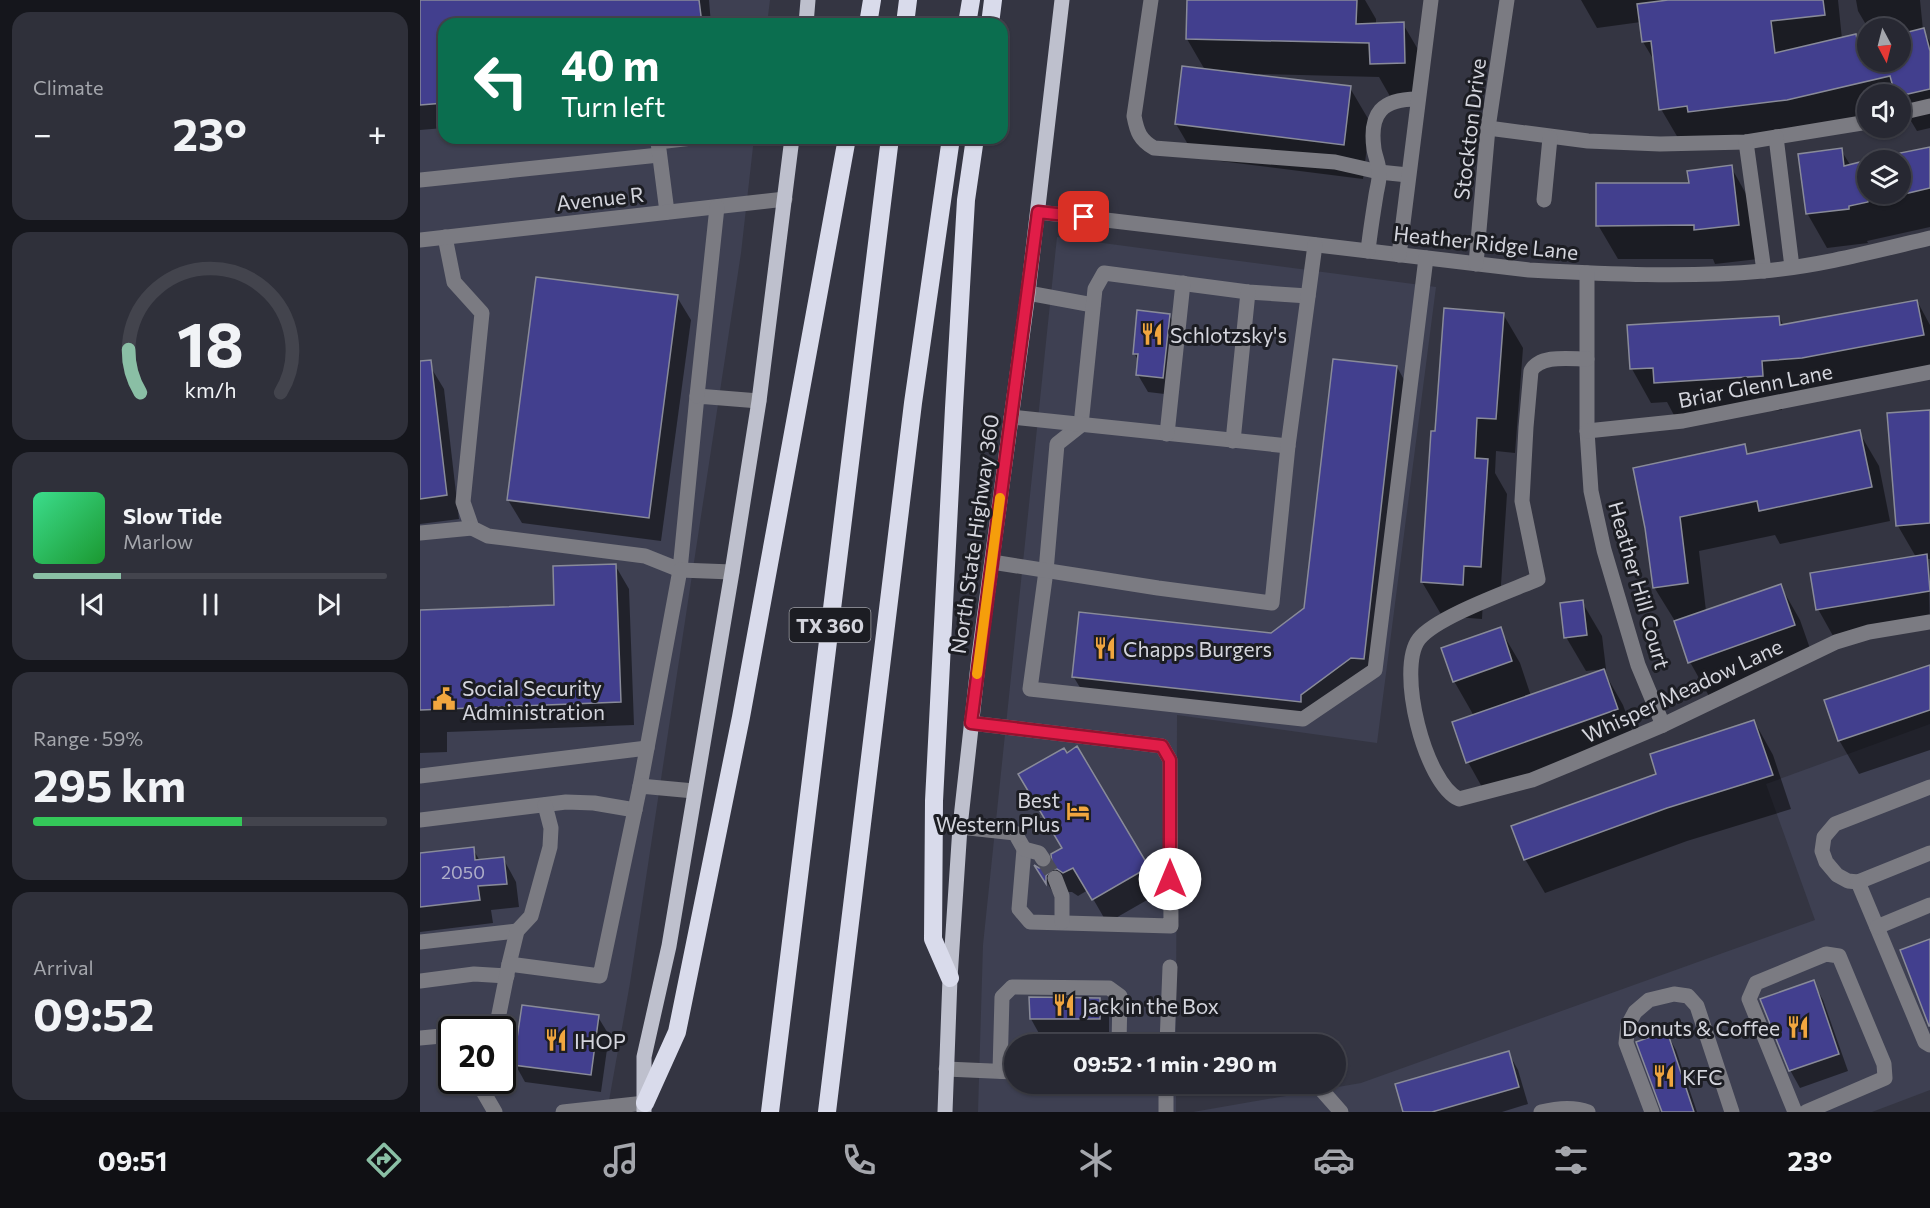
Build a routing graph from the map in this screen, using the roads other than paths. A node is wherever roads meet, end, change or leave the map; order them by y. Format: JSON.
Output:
{"nodes":[{"id":1,"x":808,"y":0,"type":"edge"},
{"id":2,"x":872,"y":0,"type":"edge"},
{"id":3,"x":908,"y":0,"type":"edge"},
{"id":4,"x":971,"y":0,"type":"edge"},
{"id":5,"x":993,"y":0,"type":"edge"},
{"id":6,"x":1062,"y":0,"type":"edge"},
{"id":7,"x":1151,"y":0,"type":"edge"},
{"id":8,"x":1431,"y":0,"type":"edge"},
{"id":9,"x":1507,"y":0,"type":"edge"},
{"id":10,"x":806,"y":18,"type":"edge"},
{"id":11,"x":869,"y":18,"type":"edge"},
{"id":12,"x":906,"y":18,"type":"edge"},
{"id":13,"x":968,"y":18,"type":"edge"},
{"id":14,"x":991,"y":18,"type":"edge"},
{"id":15,"x":1417,"y":99,"type":"junction"},
{"id":16,"x":1930,"y":106,"type":"edge"},
{"id":17,"x":1911,"y":110,"type":"edge"},
{"id":18,"x":1857,"y":124,"type":"edge"},
{"id":19,"x":1488,"y":128,"type":"junction"},
{"id":20,"x":1776,"y":137,"type":"junction"},
{"id":21,"x":1550,"y":138,"type":"junction"},
{"id":22,"x":1746,"y":142,"type":"junction"},
{"id":23,"x":658,"y":144,"type":"edge"},
{"id":24,"x":791,"y":144,"type":"edge"},
{"id":25,"x":845,"y":144,"type":"edge"},
{"id":26,"x":889,"y":144,"type":"edge"},
{"id":27,"x":950,"y":144,"type":"edge"},
{"id":28,"x":974,"y":144,"type":"edge"},
{"id":29,"x":659,"y":155,"type":"junction"},
{"id":30,"x":1379,"y":172,"type":"junction"},
{"id":31,"x":1408,"y":175,"type":"junction"},
{"id":32,"x":420,"y":180,"type":"edge"},
{"id":33,"x":785,"y":199,"type":"junction"},
{"id":34,"x":1544,"y":200,"type":"dead end"},
{"id":35,"x":717,"y":207,"type":"junction"},
{"id":36,"x":667,"y":212,"type":"junction"},
{"id":37,"x":1038,"y":212,"type":"junction"},
{"id":38,"x":445,"y":237,"type":"junction"},
{"id":39,"x":1930,"y":238,"type":"edge"},
{"id":40,"x":420,"y":240,"type":"edge"},
{"id":41,"x":1315,"y":245,"type":"junction"},
{"id":42,"x":1368,"y":251,"type":"junction"},
{"id":43,"x":1399,"y":255,"type":"junction"},
{"id":44,"x":1426,"y":258,"type":"junction"},
{"id":45,"x":1476,"y":264,"type":"junction"},
{"id":46,"x":1791,"y":267,"type":"junction"},
{"id":47,"x":1764,"y":271,"type":"junction"},
{"id":48,"x":1587,"y":273,"type":"junction"},
{"id":49,"x":1183,"y":283,"type":"junction"},
{"id":50,"x":1248,"y":292,"type":"junction"},
{"id":51,"x":1028,"y":293,"type":"junction"},
{"id":52,"x":1308,"y":296,"type":"junction"},
{"id":53,"x":1093,"y":305,"type":"junction"},
{"id":54,"x":1587,"y":359,"type":"junction"},
{"id":55,"x":1930,"y":372,"type":"edge"},
{"id":56,"x":697,"y":396,"type":"junction"},
{"id":57,"x":759,"y":401,"type":"junction"},
{"id":58,"x":1011,"y":417,"type":"junction"},
{"id":59,"x":1082,"y":425,"type":"junction"},
{"id":60,"x":1587,"y":431,"type":"junction"},
{"id":61,"x":1167,"y":434,"type":"junction"},
{"id":62,"x":1233,"y":441,"type":"junction"},
{"id":63,"x":1288,"y":446,"type":"junction"},
{"id":64,"x":472,"y":528,"type":"junction"},
{"id":65,"x":420,"y":533,"type":"edge"},
{"id":66,"x":992,"y":562,"type":"junction"},
{"id":67,"x":680,"y":570,"type":"junction"},
{"id":68,"x":1046,"y":570,"type":"junction"},
{"id":69,"x":732,"y":572,"type":"junction"},
{"id":70,"x":1930,"y":622,"type":"edge"},
{"id":71,"x":971,"y":723,"type":"junction"},
{"id":72,"x":1663,"y":725,"type":"junction"},
{"id":73,"x":647,"y":748,"type":"junction"},
{"id":74,"x":420,"y":776,"type":"edge"},
{"id":75,"x":640,"y":786,"type":"junction"},
{"id":76,"x":1930,"y":787,"type":"edge"},
{"id":77,"x":694,"y":791,"type":"junction"},
{"id":78,"x":545,"y":805,"type":"junction"},
{"id":79,"x":635,"y":810,"type":"junction"},
{"id":80,"x":420,"y":820,"type":"edge"},
{"id":81,"x":960,"y":827,"type":"junction"},
{"id":82,"x":1024,"y":849,"type":"junction"},
{"id":83,"x":1930,"y":853,"type":"edge"},
{"id":84,"x":1043,"y":859,"type":"tunnel mouth"},
{"id":85,"x":1055,"y":878,"type":"tunnel mouth"},
{"id":86,"x":1858,"y":882,"type":"junction"},
{"id":87,"x":1930,"y":905,"type":"edge"},
{"id":88,"x":1062,"y":922,"type":"junction"},
{"id":89,"x":1877,"y":927,"type":"junction"},
{"id":90,"x":517,"y":931,"type":"junction"},
{"id":91,"x":420,"y":942,"type":"edge"},
{"id":92,"x":1170,"y":967,"type":"dead end"},
{"id":93,"x":508,"y":970,"type":"junction"},
{"id":94,"x":950,"y":978,"type":"junction"},
{"id":95,"x":420,"y":981,"type":"edge"},
{"id":96,"x":499,"y":1016,"type":"edge"},
{"id":97,"x":1004,"y":1034,"type":"edge"},
{"id":98,"x":1119,"y":1034,"type":"edge"},
{"id":99,"x":1167,"y":1034,"type":"edge"},
{"id":100,"x":438,"y":1036,"type":"edge"},
{"id":101,"x":420,"y":1038,"type":"edge"},
{"id":102,"x":1930,"y":1045,"type":"edge"},
{"id":103,"x":946,"y":1069,"type":"junction"},
{"id":104,"x":1004,"y":1071,"type":"edge"},
{"id":105,"x":485,"y":1094,"type":"edge"},
{"id":106,"x":1166,"y":1094,"type":"edge"},
{"id":107,"x":1325,"y":1094,"type":"edge"},
{"id":108,"x":644,"y":1108,"type":"edge"},
{"id":109,"x":495,"y":1112,"type":"edge"},
{"id":110,"x":563,"y":1112,"type":"edge"},
{"id":111,"x":770,"y":1112,"type":"edge"},
{"id":112,"x":827,"y":1112,"type":"edge"},
{"id":113,"x":945,"y":1112,"type":"edge"},
{"id":114,"x":1166,"y":1112,"type":"edge"},
{"id":115,"x":1341,"y":1112,"type":"edge"},
{"id":116,"x":1541,"y":1112,"type":"edge"},
{"id":117,"x":1588,"y":1112,"type":"edge"},
{"id":118,"x":1652,"y":1112,"type":"edge"},
{"id":119,"x":1732,"y":1112,"type":"edge"},
{"id":120,"x":1795,"y":1112,"type":"edge"},
{"id":121,"x":1806,"y":1112,"type":"edge"}],
"edges":[{"from":1,"to":10,"type":"main road"},
{"from":2,"to":11,"type":"highway"},
{"from":3,"to":12,"type":"highway"},
{"from":4,"to":13,"type":"highway"},
{"from":5,"to":14,"type":"highway"},
{"from":6,"to":37,"type":"main road","name":"North State Highway 360"},
{"from":7,"to":30,"type":"street"},
{"from":8,"to":15,"type":"street"},
{"from":9,"to":19,"type":"street","name":"Stockton Drive"},
{"from":15,"to":30,"type":"street"},
{"from":15,"to":31,"type":"street"},
{"from":16,"to":17,"type":"street"},
{"from":18,"to":20,"type":"street"},
{"from":19,"to":21,"type":"street"},
{"from":19,"to":45,"type":"street","name":"Stockton Drive"},
{"from":20,"to":22,"type":"street"},
{"from":20,"to":46,"type":"street"},
{"from":21,"to":22,"type":"street"},
{"from":21,"to":34,"type":"street"},
{"from":22,"to":47,"type":"street"},
{"from":23,"to":29,"type":"street"},
{"from":24,"to":33,"type":"main road"},
{"from":25,"to":108,"type":"highway"},
{"from":26,"to":111,"type":"highway","number":"TX 360"},
{"from":27,"to":112,"type":"highway","number":"TX 360"},
{"from":28,"to":94,"type":"highway"},
{"from":29,"to":32,"type":"street"},
{"from":29,"to":36,"type":"street"},
{"from":30,"to":31,"type":"street"},
{"from":30,"to":42,"type":"street"},
{"from":31,"to":43,"type":"street"},
{"from":33,"to":35,"type":"street","name":"Avenue R"},
{"from":33,"to":57,"type":"main road"},
{"from":35,"to":36,"type":"street","name":"Avenue R"},
{"from":35,"to":56,"type":"street"},
{"from":36,"to":38,"type":"street","name":"Avenue R"},
{"from":37,"to":41,"type":"street","name":"Heather Ridge Lane"},
{"from":37,"to":51,"type":"main road","name":"North State Highway 360"},
{"from":38,"to":40,"type":"street","name":"Avenue R"},
{"from":38,"to":64,"type":"street"},
{"from":39,"to":46,"type":"street","name":"Heather Ridge Lane"},
{"from":41,"to":42,"type":"street","name":"Heather Ridge Lane"},
{"from":41,"to":52,"type":"street"},
{"from":42,"to":43,"type":"street","name":"Heather Ridge Lane"},
{"from":43,"to":44,"type":"street","name":"Heather Ridge Lane"},
{"from":44,"to":45,"type":"street","name":"Heather Ridge Lane"},
{"from":44,"to":68,"type":"street"},
{"from":45,"to":48,"type":"street","name":"Heather Ridge Lane"},
{"from":46,"to":47,"type":"street","name":"Heather Ridge Lane"},
{"from":47,"to":48,"type":"street","name":"Heather Ridge Lane"},
{"from":48,"to":54,"type":"street","name":"Heather Hill Court"},
{"from":49,"to":50,"type":"street"},
{"from":49,"to":53,"type":"street"},
{"from":49,"to":61,"type":"street"},
{"from":50,"to":52,"type":"street"},
{"from":50,"to":62,"type":"street"},
{"from":51,"to":53,"type":"street"},
{"from":51,"to":58,"type":"main road","name":"North State Highway 360"},
{"from":52,"to":63,"type":"street"},
{"from":53,"to":59,"type":"street"},
{"from":54,"to":60,"type":"street","name":"Heather Hill Court"},
{"from":54,"to":72,"type":"street","name":"Whisper Meadow Lane"},
{"from":55,"to":60,"type":"street","name":"Briar Glenn Lane"},
{"from":56,"to":57,"type":"street"},
{"from":56,"to":67,"type":"street"},
{"from":57,"to":69,"type":"main road"},
{"from":58,"to":59,"type":"street"},
{"from":58,"to":66,"type":"main road","name":"North State Highway 360"},
{"from":59,"to":61,"type":"street"},
{"from":59,"to":68,"type":"street"},
{"from":60,"to":72,"type":"street","name":"Heather Hill Court"},
{"from":61,"to":62,"type":"street"},
{"from":62,"to":63,"type":"street"},
{"from":63,"to":68,"type":"street"},
{"from":64,"to":65,"type":"street"},
{"from":64,"to":67,"type":"street"},
{"from":66,"to":68,"type":"street"},
{"from":66,"to":71,"type":"main road","name":"North State Highway 360"},
{"from":67,"to":69,"type":"street"},
{"from":67,"to":73,"type":"street"},
{"from":69,"to":77,"type":"main road"},
{"from":70,"to":72,"type":"street","name":"Whisper Meadow Lane"},
{"from":71,"to":81,"type":"main road","name":"North State Highway 360"},
{"from":71,"to":88,"type":"street"},
{"from":73,"to":74,"type":"street"},
{"from":73,"to":75,"type":"street"},
{"from":75,"to":77,"type":"street"},
{"from":75,"to":79,"type":"street"},
{"from":76,"to":86,"type":"street"},
{"from":77,"to":108,"type":"main road"},
{"from":78,"to":79,"type":"street"},
{"from":78,"to":80,"type":"street"},
{"from":78,"to":90,"type":"street"},
{"from":79,"to":93,"type":"street"},
{"from":81,"to":82,"type":"street"},
{"from":81,"to":94,"type":"main road","name":"North State Highway 360"},
{"from":82,"to":84,"type":"street"},
{"from":82,"to":88,"type":"street"},
{"from":83,"to":86,"type":"street"},
{"from":85,"to":88,"type":"street"},
{"from":86,"to":89,"type":"street"},
{"from":87,"to":89,"type":"street"},
{"from":89,"to":102,"type":"street"},
{"from":90,"to":91,"type":"street"},
{"from":90,"to":93,"type":"street"},
{"from":92,"to":99,"type":"street"},
{"from":93,"to":95,"type":"street"},
{"from":93,"to":96,"type":"street"},
{"from":94,"to":103,"type":"main road","name":"North State Highway 360"},
{"from":97,"to":98,"type":"street"},
{"from":100,"to":101,"type":"street"},
{"from":103,"to":104,"type":"street"},
{"from":103,"to":113,"type":"main road","name":"North State Highway 360"},
{"from":105,"to":109,"type":"street"},
{"from":106,"to":114,"type":"street"},
{"from":107,"to":115,"type":"street"},
{"from":108,"to":110,"type":"street"},
{"from":116,"to":117,"type":"street"},
{"from":118,"to":119,"type":"street"},
{"from":120,"to":121,"type":"street"}]}
